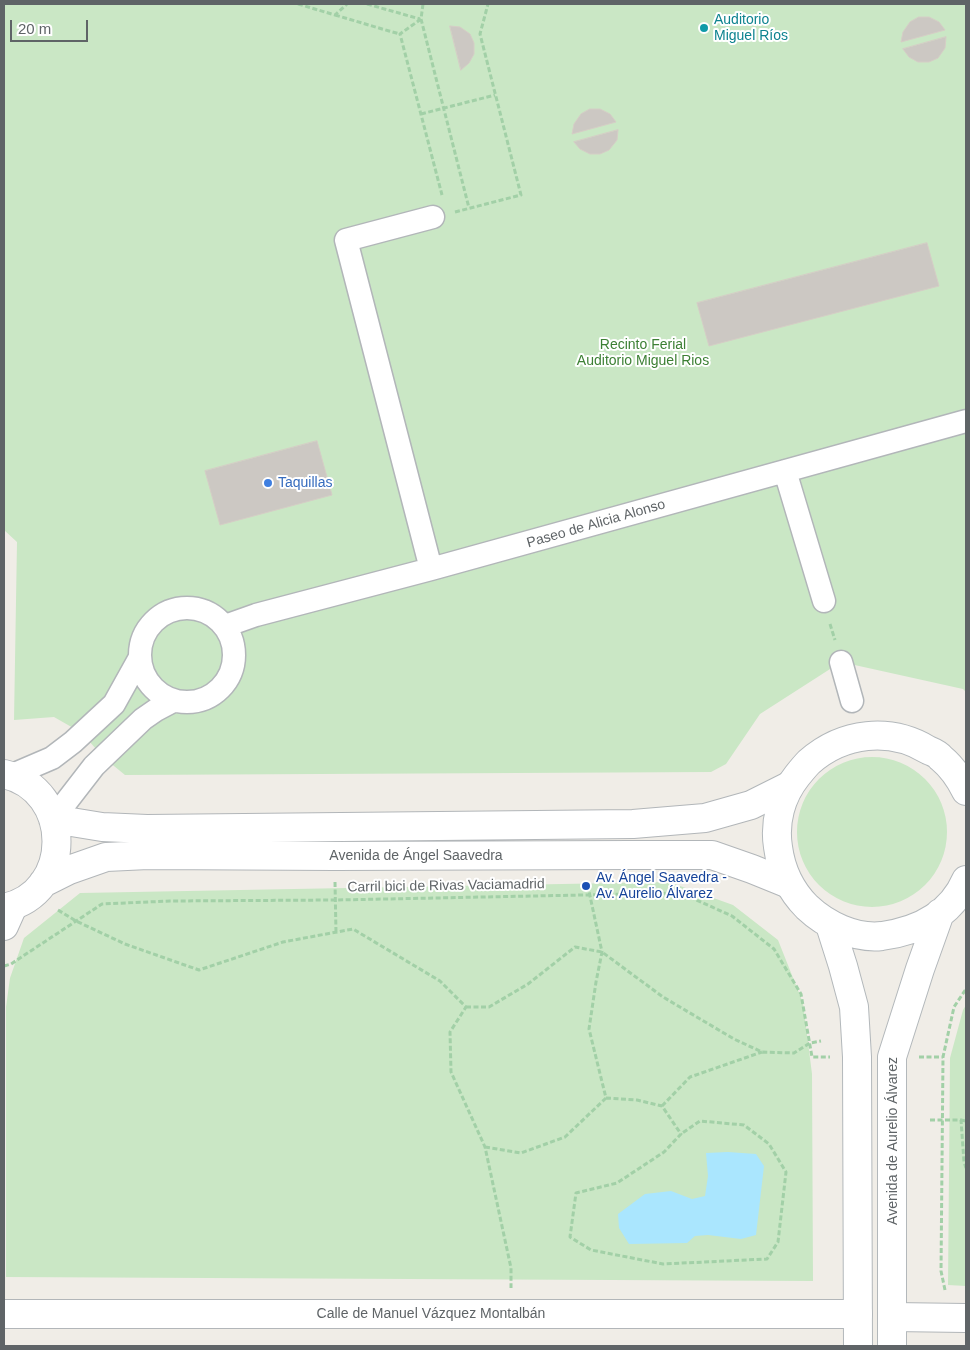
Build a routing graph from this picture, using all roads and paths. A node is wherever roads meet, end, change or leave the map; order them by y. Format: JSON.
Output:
{"nodes":[{"id":1,"x":298,"y":4,"type":"edge"},
{"id":2,"x":347,"y":4,"type":"edge"},
{"id":3,"x":367,"y":4,"type":"edge"},
{"id":4,"x":423,"y":4,"type":"edge"},
{"id":5,"x":488,"y":4,"type":"edge"},
{"id":6,"x":335,"y":15,"type":"junction"},
{"id":7,"x":421,"y":19,"type":"junction"},
{"id":8,"x":400,"y":34,"type":"junction"},
{"id":9,"x":495,"y":95,"type":"junction"},
{"id":10,"x":443,"y":108,"type":"junction"},
{"id":11,"x":421,"y":114,"type":"junction"},
{"id":12,"x":469,"y":208,"type":"junction"},
{"id":13,"x":440,"y":215,"type":"junction"},
{"id":14,"x":966,"y":421,"type":"edge"},
{"id":15,"x":785,"y":471,"type":"junction"},
{"id":16,"x":431,"y":569,"type":"junction"},
{"id":17,"x":824,"y":601,"type":"joint"},
{"id":18,"x":225,"y":626,"type":"junction"},
{"id":19,"x":139,"y":660,"type":"junction"},
{"id":20,"x":841,"y":662,"type":"joint"},
{"id":21,"x":173,"y":701,"type":"junction"},
{"id":22,"x":852,"y":701,"type":"dead end"},
{"id":23,"x":7,"y":775,"type":"edge"},
{"id":24,"x":964,"y":783,"type":"edge"},
{"id":25,"x":789,"y":786,"type":"junction"},
{"id":26,"x":53,"y":819,"type":"junction"},
{"id":27,"x":586,"y":877,"type":"dead end"},
{"id":28,"x":966,"y":880,"type":"edge"},
{"id":29,"x":335,"y":881,"type":"dead end"},
{"id":30,"x":43,"y":883,"type":"junction"},
{"id":31,"x":789,"y":884,"type":"junction"},
{"id":32,"x":590,"y":894,"type":"junction"},
{"id":33,"x":336,"y":900,"type":"junction"},
{"id":34,"x":952,"y":906,"type":"edge"},
{"id":35,"x":58,"y":910,"type":"dead end"},
{"id":36,"x":7,"y":913,"type":"edge"},
{"id":37,"x":76,"y":921,"type":"junction"},
{"id":38,"x":830,"y":925,"type":"junction"},
{"id":39,"x":336,"y":933,"type":"junction"},
{"id":40,"x":602,"y":952,"type":"junction"},
{"id":41,"x":4,"y":966,"type":"edge"},
{"id":42,"x":966,"y":989,"type":"edge"},
{"id":43,"x":466,"y":1007,"type":"junction"},
{"id":44,"x":821,"y":1041,"type":"dead end"},
{"id":45,"x":810,"y":1043,"type":"junction"},
{"id":46,"x":762,"y":1052,"type":"junction"},
{"id":47,"x":812,"y":1057,"type":"dead end"},
{"id":48,"x":606,"y":1098,"type":"junction"},
{"id":49,"x":662,"y":1106,"type":"junction"},
{"id":50,"x":930,"y":1120,"type":"dead end"},
{"id":51,"x":942,"y":1120,"type":"junction"},
{"id":52,"x":961,"y":1120,"type":"junction"},
{"id":53,"x":966,"y":1120,"type":"edge"},
{"id":54,"x":681,"y":1134,"type":"junction"},
{"id":55,"x":485,"y":1147,"type":"junction"},
{"id":56,"x":966,"y":1168,"type":"edge"},
{"id":57,"x":4,"y":1314,"type":"edge"},
{"id":58,"x":512,"y":1314,"type":"junction"},
{"id":59,"x":858,"y":1314,"type":"junction"},
{"id":60,"x":893,"y":1317,"type":"junction"},
{"id":61,"x":956,"y":1318,"type":"edge"},
{"id":62,"x":858,"y":1346,"type":"edge"},
{"id":63,"x":892,"y":1346,"type":"edge"}],
"edges":[{"from":1,"to":6,"type":"path"},
{"from":2,"to":6,"type":"path"},
{"from":3,"to":7,"type":"path"},
{"from":4,"to":7,"type":"path"},
{"from":5,"to":9,"type":"path"},
{"from":6,"to":8,"type":"path"},
{"from":7,"to":8,"type":"path"},
{"from":7,"to":10,"type":"path"},
{"from":8,"to":11,"type":"path"},
{"from":9,"to":10,"type":"path"},
{"from":9,"to":12,"type":"path"},
{"from":10,"to":11,"type":"path"},
{"from":10,"to":12,"type":"path"},
{"from":11,"to":13,"type":"path"},
{"from":12,"to":13,"type":"path"},
{"from":13,"to":16,"type":"street"},
{"from":14,"to":15,"type":"street","name":"Paseo de Alicia Alonso"},
{"from":15,"to":16,"type":"street","name":"Paseo de Alicia Alonso"},
{"from":15,"to":17,"type":"street"},
{"from":16,"to":18,"type":"street","name":"Paseo de Alicia Alonso"},
{"from":17,"to":20,"type":"path"},
{"from":18,"to":19,"type":"street"},
{"from":18,"to":21,"type":"street"},
{"from":19,"to":21,"type":"street"},
{"from":19,"to":23,"type":"street"},
{"from":20,"to":22,"type":"street"},
{"from":21,"to":26,"type":"street"},
{"from":23,"to":26,"type":"street"},
{"from":24,"to":25,"type":"street"},
{"from":25,"to":26,"type":"street","name":"Avenida de Ángel Saavedra"},
{"from":25,"to":31,"type":"street"},
{"from":26,"to":30,"type":"street"},
{"from":27,"to":32,"type":"path"},
{"from":28,"to":34,"type":"street"},
{"from":29,"to":33,"type":"path"},
{"from":30,"to":31,"type":"street","name":"Avenida de Ángel Saavedra"},
{"from":30,"to":36,"type":"street"},
{"from":31,"to":38,"type":"street"},
{"from":32,"to":33,"type":"path","name":"Carril bici de Rivas Vaciamadrid"},
{"from":32,"to":40,"type":"path"},
{"from":32,"to":45,"type":"path","name":"Carril bici de Rivas Vaciamadrid"},
{"from":33,"to":37,"type":"path","name":"Carril bici de Rivas Vaciamadrid"},
{"from":33,"to":39,"type":"path"},
{"from":34,"to":38,"type":"street"},
{"from":34,"to":60,"type":"street","name":"Avenida de Aurelio Álvarez"},
{"from":35,"to":37,"type":"path"},
{"from":37,"to":39,"type":"path"},
{"from":37,"to":41,"type":"path","name":"Carril bici de Rivas Vaciamadrid"},
{"from":38,"to":59,"type":"street"},
{"from":39,"to":43,"type":"path"},
{"from":40,"to":43,"type":"path"},
{"from":40,"to":46,"type":"path"},
{"from":40,"to":48,"type":"path"},
{"from":42,"to":51,"type":"path"},
{"from":43,"to":55,"type":"path"},
{"from":44,"to":45,"type":"path"},
{"from":45,"to":46,"type":"path"},
{"from":45,"to":47,"type":"path","name":"Carril bici de Rivas Vaciamadrid"},
{"from":46,"to":49,"type":"path"},
{"from":48,"to":49,"type":"path"},
{"from":48,"to":55,"type":"path"},
{"from":49,"to":54,"type":"path"},
{"from":50,"to":51,"type":"path"},
{"from":51,"to":52,"type":"path"},
{"from":51,"to":61,"type":"path"},
{"from":52,"to":53,"type":"path"},
{"from":52,"to":56,"type":"path"},
{"from":54,"to":54,"type":"path"},
{"from":55,"to":58,"type":"path"},
{"from":57,"to":58,"type":"street","name":"Calle de Manuel Vázquez Montalbán"},
{"from":58,"to":59,"type":"street","name":"Calle de Manuel Vázquez Montalbán"},
{"from":59,"to":62,"type":"street"},
{"from":60,"to":61,"type":"street"},
{"from":60,"to":63,"type":"street","name":"Avenida de Aurelio Álvarez"}]}
